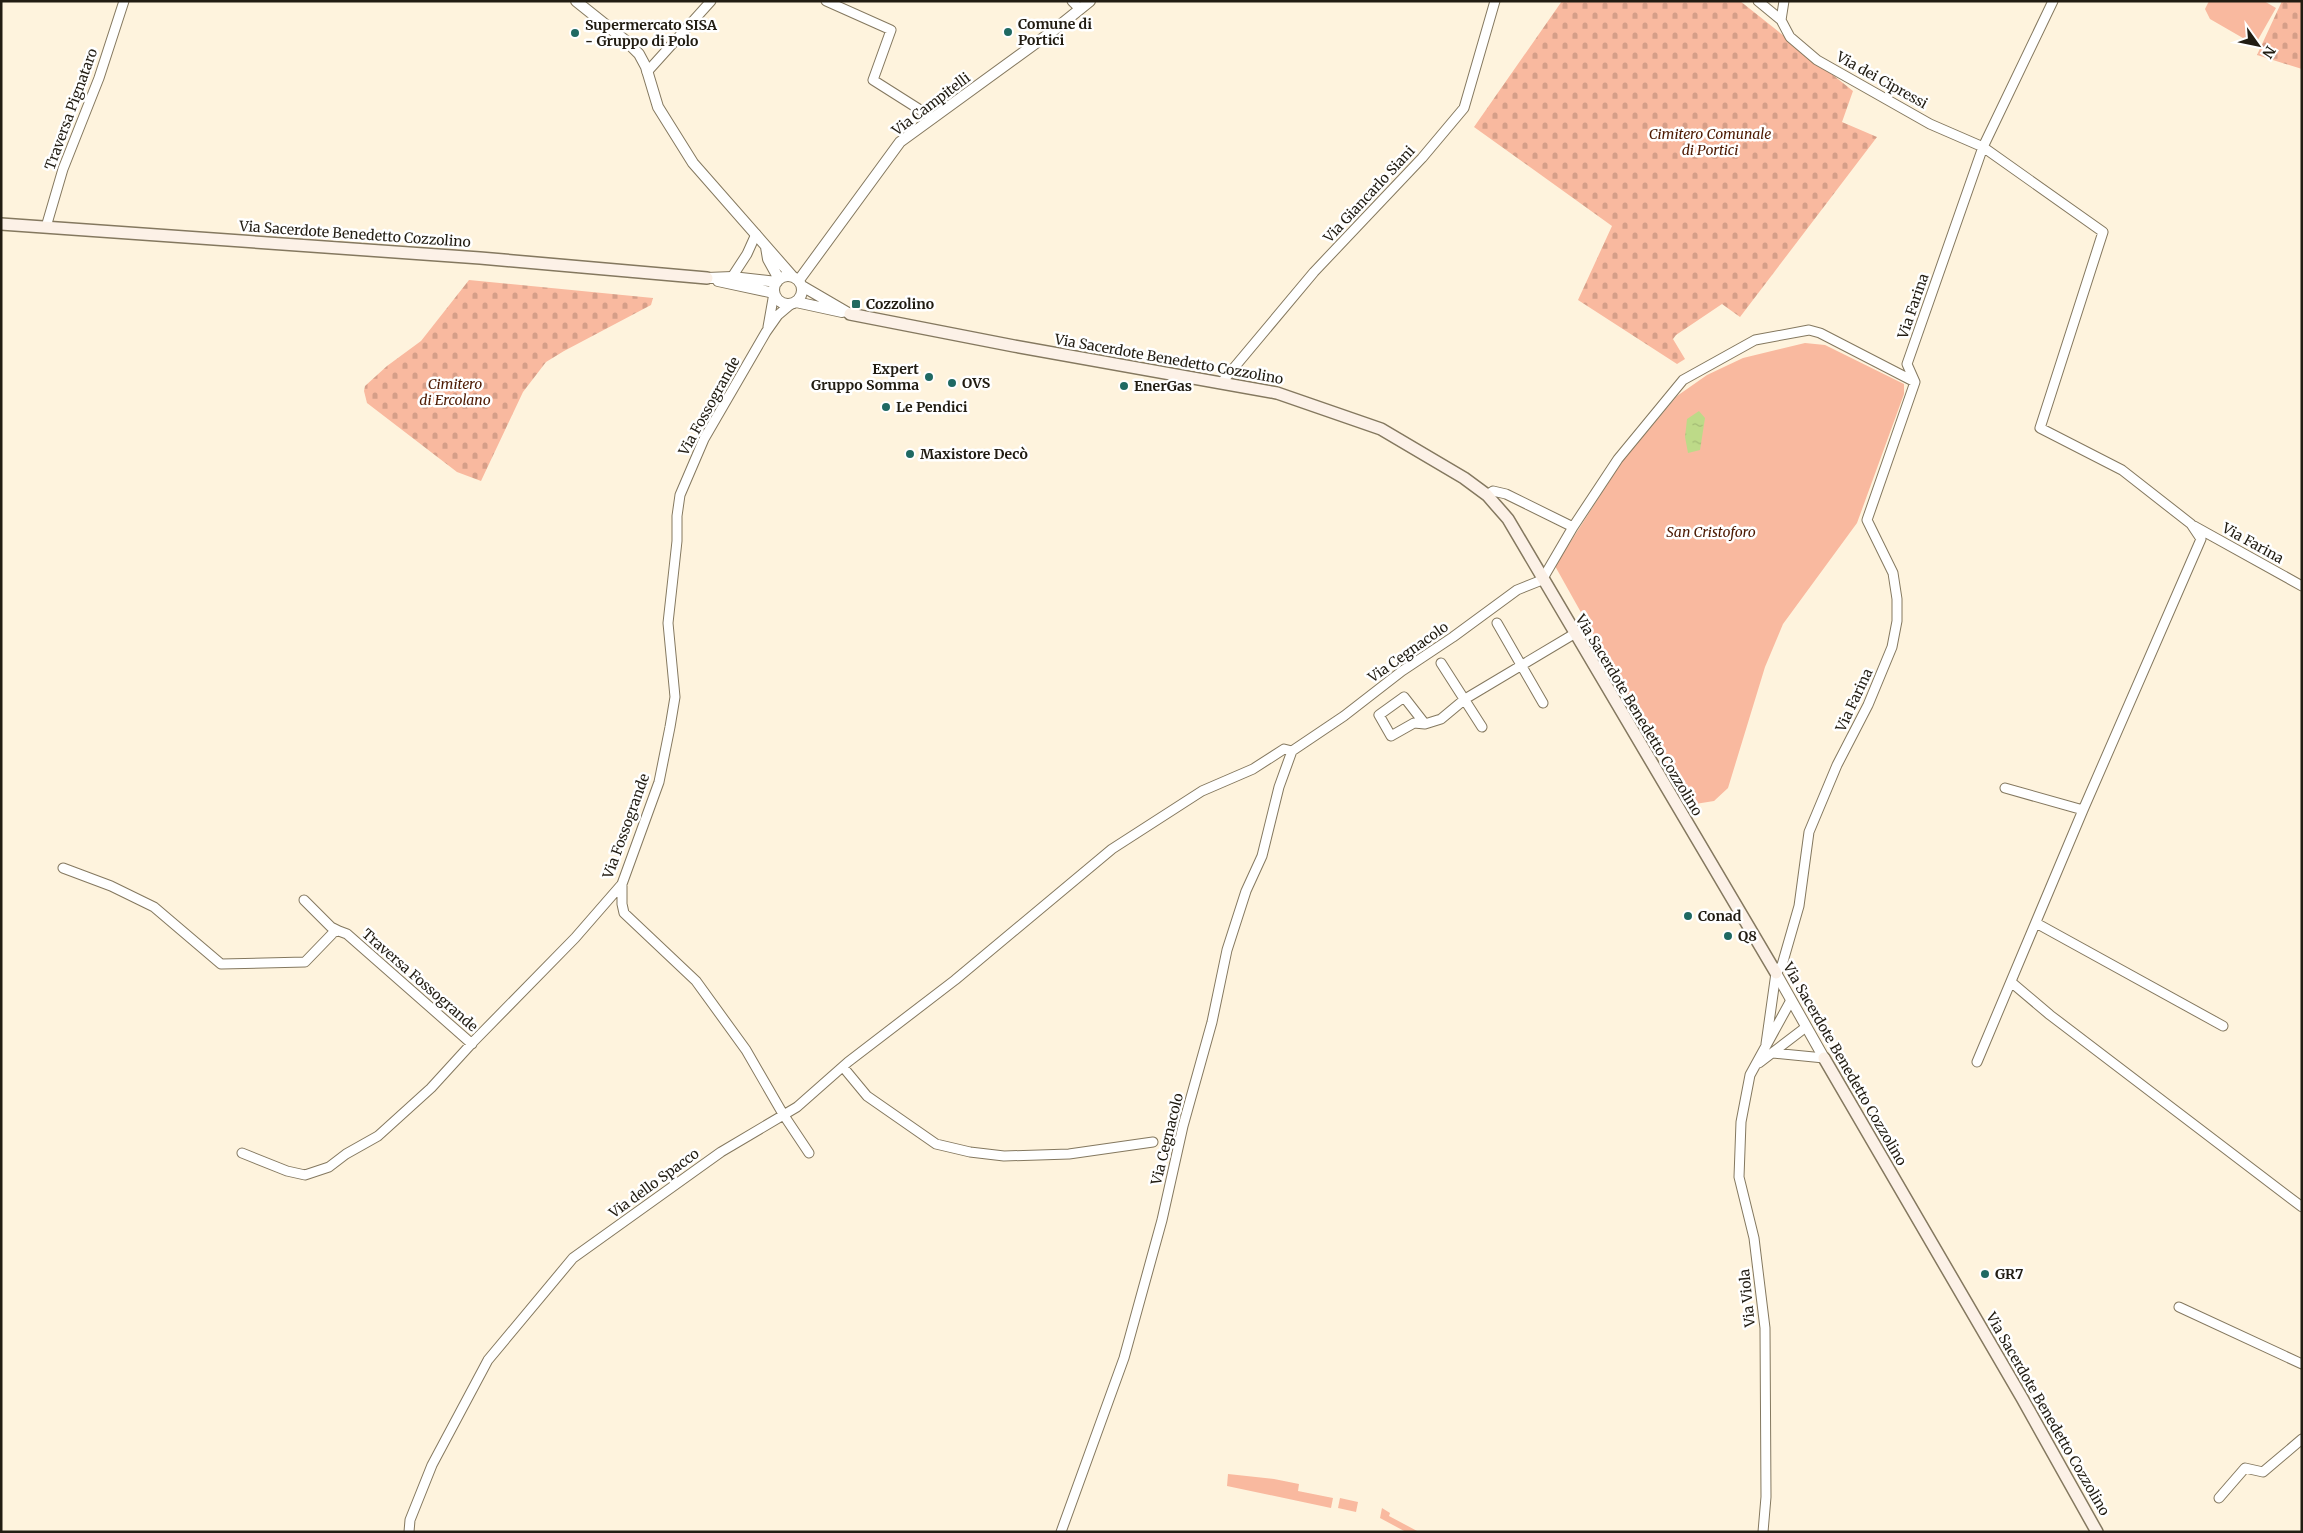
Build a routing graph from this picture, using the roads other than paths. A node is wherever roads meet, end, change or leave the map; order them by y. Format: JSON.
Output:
{"nodes":[{"id":1,"x":124,"y":1,"type":"edge"},
{"id":2,"x":576,"y":1,"type":"edge"},
{"id":3,"x":711,"y":1,"type":"edge"},
{"id":4,"x":826,"y":1,"type":"edge"},
{"id":5,"x":1072,"y":1,"type":"edge"},
{"id":6,"x":1090,"y":1,"type":"edge"},
{"id":7,"x":1494,"y":1,"type":"edge"},
{"id":8,"x":1758,"y":1,"type":"edge"},
{"id":9,"x":1784,"y":1,"type":"edge"},
{"id":10,"x":2053,"y":1,"type":"edge"},
{"id":11,"x":1080,"y":9,"type":"junction"},
{"id":12,"x":1781,"y":20,"type":"junction"},
{"id":13,"x":647,"y":72,"type":"junction"},
{"id":14,"x":933,"y":118,"type":"junction"},
{"id":15,"x":1983,"y":148,"type":"junction"},
{"id":16,"x":1,"y":224,"type":"edge"},
{"id":17,"x":46,"y":228,"type":"junction"},
{"id":18,"x":756,"y":234,"type":"junction"},
{"id":19,"x":766,"y":247,"type":"junction"},
{"id":20,"x":732,"y":277,"type":"junction"},
{"id":21,"x":707,"y":278,"type":"junction"},
{"id":22,"x":778,"y":281,"type":"junction"},
{"id":23,"x":798,"y":281,"type":"junction"},
{"id":24,"x":774,"y":293,"type":"junction"},
{"id":25,"x":794,"y":303,"type":"junction"},
{"id":26,"x":850,"y":314,"type":"junction"},
{"id":27,"x":766,"y":332,"type":"junction"},
{"id":28,"x":1222,"y":382,"type":"junction"},
{"id":29,"x":1914,"y":382,"type":"junction"},
{"id":30,"x":1486,"y":494,"type":"junction"},
{"id":31,"x":2191,"y":524,"type":"junction"},
{"id":32,"x":1574,"y":527,"type":"junction"},
{"id":33,"x":1542,"y":580,"type":"junction"},
{"id":34,"x":2302,"y":586,"type":"edge"},
{"id":35,"x":1497,"y":623,"type":"dead end"},
{"id":36,"x":1574,"y":634,"type":"junction"},
{"id":37,"x":1441,"y":663,"type":"dead end"},
{"id":38,"x":1522,"y":665,"type":"junction"},
{"id":39,"x":1465,"y":699,"type":"junction"},
{"id":40,"x":1543,"y":703,"type":"dead end"},
{"id":41,"x":1425,"y":724,"type":"junction"},
{"id":42,"x":1482,"y":727,"type":"dead end"},
{"id":43,"x":1292,"y":750,"type":"junction"},
{"id":44,"x":2005,"y":788,"type":"dead end"},
{"id":45,"x":2082,"y":810,"type":"junction"},
{"id":46,"x":63,"y":868,"type":"dead end"},
{"id":47,"x":622,"y":884,"type":"junction"},
{"id":48,"x":304,"y":900,"type":"dead end"},
{"id":49,"x":2036,"y":923,"type":"junction"},
{"id":50,"x":339,"y":931,"type":"junction"},
{"id":51,"x":1776,"y":973,"type":"junction"},
{"id":52,"x":2011,"y":982,"type":"junction"},
{"id":53,"x":1790,"y":1002,"type":"junction"},
{"id":54,"x":2223,"y":1026,"type":"dead end"},
{"id":55,"x":1806,"y":1027,"type":"junction"},
{"id":56,"x":472,"y":1044,"type":"junction"},
{"id":57,"x":1766,"y":1044,"type":"junction"},
{"id":58,"x":1773,"y":1053,"type":"junction"},
{"id":59,"x":1824,"y":1058,"type":"junction"},
{"id":60,"x":1978,"y":1062,"type":"dead end"},
{"id":61,"x":1756,"y":1065,"type":"junction"},
{"id":62,"x":843,"y":1067,"type":"junction"},
{"id":63,"x":783,"y":1114,"type":"junction"},
{"id":64,"x":1153,"y":1142,"type":"dead end"},
{"id":65,"x":242,"y":1153,"type":"dead end"},
{"id":66,"x":809,"y":1153,"type":"dead end"},
{"id":67,"x":2302,"y":1207,"type":"edge"},
{"id":68,"x":2179,"y":1307,"type":"dead end"},
{"id":69,"x":2302,"y":1364,"type":"edge"},
{"id":70,"x":2302,"y":1439,"type":"edge"},
{"id":71,"x":2219,"y":1498,"type":"dead end"},
{"id":72,"x":409,"y":1532,"type":"edge"},
{"id":73,"x":1061,"y":1532,"type":"edge"},
{"id":74,"x":1763,"y":1532,"type":"edge"},
{"id":75,"x":2097,"y":1532,"type":"edge"}],
"edges":[{"from":1,"to":17,"type":"street","name":"Traversa Pignataro"},
{"from":2,"to":13,"type":"street"},
{"from":3,"to":13,"type":"street"},
{"from":4,"to":14,"type":"street"},
{"from":5,"to":11,"type":"street"},
{"from":6,"to":11,"type":"street","name":"Via Campitelli"},
{"from":7,"to":28,"type":"street","name":"Via Giancarlo Siani"},
{"from":8,"to":12,"type":"street","name":"Via dei Cipressi"},
{"from":9,"to":12,"type":"street"},
{"from":10,"to":15,"type":"street"},
{"from":11,"to":14,"type":"street","name":"Via Campitelli"},
{"from":12,"to":15,"type":"street","name":"Via dei Cipressi"},
{"from":13,"to":18,"type":"street"},
{"from":14,"to":23,"type":"street","name":"Via Campitelli"},
{"from":15,"to":29,"type":"street","name":"Via Farina"},
{"from":15,"to":31,"type":"street","name":"Via Farina"},
{"from":16,"to":17,"type":"main road","name":"Via Sacerdote Benedetto Cozzolino"},
{"from":17,"to":21,"type":"main road","name":"Via Sacerdote Benedetto Cozzolino"},
{"from":18,"to":19,"type":"street"},
{"from":18,"to":20,"type":"street"},
{"from":19,"to":22,"type":"street"},
{"from":19,"to":23,"type":"street"},
{"from":20,"to":21,"type":"street","name":"Via Sacerdote Benedetto Cozzolino"},
{"from":20,"to":22,"type":"street","name":"Via Sacerdote Benedetto Cozzolino"},
{"from":21,"to":24,"type":"street","name":"Via Sacerdote Benedetto Cozzolino"},
{"from":22,"to":23,"type":"street","name":"Via Sacerdote Benedetto Cozzolino"},
{"from":22,"to":24,"type":"street"},
{"from":23,"to":25,"type":"street"},
{"from":23,"to":26,"type":"street","name":"Via Sacerdote Benedetto Cozzolino"},
{"from":24,"to":25,"type":"street","name":"Via Sacerdote Benedetto Cozzolino"},
{"from":24,"to":27,"type":"street"},
{"from":25,"to":26,"type":"street","name":"Via Sacerdote Benedetto Cozzolino"},
{"from":25,"to":27,"type":"street"},
{"from":26,"to":28,"type":"main road","name":"Via Sacerdote Benedetto Cozzolino"},
{"from":27,"to":47,"type":"street","name":"Via Fossogrande"},
{"from":28,"to":30,"type":"main road","name":"Via Sacerdote Benedetto Cozzolino"},
{"from":29,"to":32,"type":"street"},
{"from":29,"to":51,"type":"street","name":"Via Farina"},
{"from":30,"to":32,"type":"street"},
{"from":30,"to":33,"type":"main road","name":"Via Sacerdote Benedetto Cozzolino"},
{"from":31,"to":34,"type":"street","name":"Via Farina"},
{"from":31,"to":45,"type":"street","name":"Via Farina"},
{"from":32,"to":33,"type":"street"},
{"from":33,"to":36,"type":"main road","name":"Via Sacerdote Benedetto Cozzolino"},
{"from":33,"to":43,"type":"street","name":"Via Cegnacolo"},
{"from":35,"to":38,"type":"street"},
{"from":36,"to":38,"type":"street"},
{"from":36,"to":51,"type":"main road","name":"Via Sacerdote Benedetto Cozzolino"},
{"from":37,"to":39,"type":"street"},
{"from":38,"to":39,"type":"street"},
{"from":38,"to":40,"type":"street"},
{"from":39,"to":41,"type":"street"},
{"from":39,"to":42,"type":"street"},
{"from":41,"to":41,"type":"street"},
{"from":43,"to":62,"type":"street","name":"Via Cegnacolo"},
{"from":43,"to":73,"type":"street","name":"Via Cegnacolo"},
{"from":44,"to":45,"type":"street"},
{"from":45,"to":49,"type":"street","name":"Via Farina"},
{"from":46,"to":50,"type":"street"},
{"from":47,"to":56,"type":"street","name":"Via Fossogrande"},
{"from":47,"to":63,"type":"street"},
{"from":48,"to":50,"type":"street","name":"Traversa Fossogrande"},
{"from":49,"to":52,"type":"street","name":"Via Farina"},
{"from":49,"to":54,"type":"street"},
{"from":50,"to":56,"type":"street","name":"Traversa Fossogrande"},
{"from":51,"to":53,"type":"street","name":"Via Sacerdote Benedetto Cozzolino"},
{"from":51,"to":57,"type":"street","name":"Via Viola"},
{"from":52,"to":60,"type":"street","name":"Via Farina"},
{"from":52,"to":67,"type":"street"},
{"from":53,"to":55,"type":"street","name":"Via Sacerdote Benedetto Cozzolino"},
{"from":53,"to":57,"type":"street","name":"Via Viola"},
{"from":55,"to":58,"type":"street"},
{"from":55,"to":59,"type":"street","name":"Via Sacerdote Benedetto Cozzolino"},
{"from":56,"to":65,"type":"street","name":"Via Fossogrande"},
{"from":57,"to":61,"type":"street","name":"Via Viola"},
{"from":58,"to":59,"type":"street"},
{"from":58,"to":61,"type":"street"},
{"from":59,"to":75,"type":"main road","name":"Via Sacerdote Benedetto Cozzolino"},
{"from":61,"to":74,"type":"street","name":"Via Viola"},
{"from":62,"to":63,"type":"street","name":"Via Cegnacolo"},
{"from":62,"to":64,"type":"street"},
{"from":63,"to":66,"type":"street"},
{"from":63,"to":72,"type":"street","name":"Via dello Spacco"},
{"from":68,"to":69,"type":"street"},
{"from":70,"to":71,"type":"street"}]}
